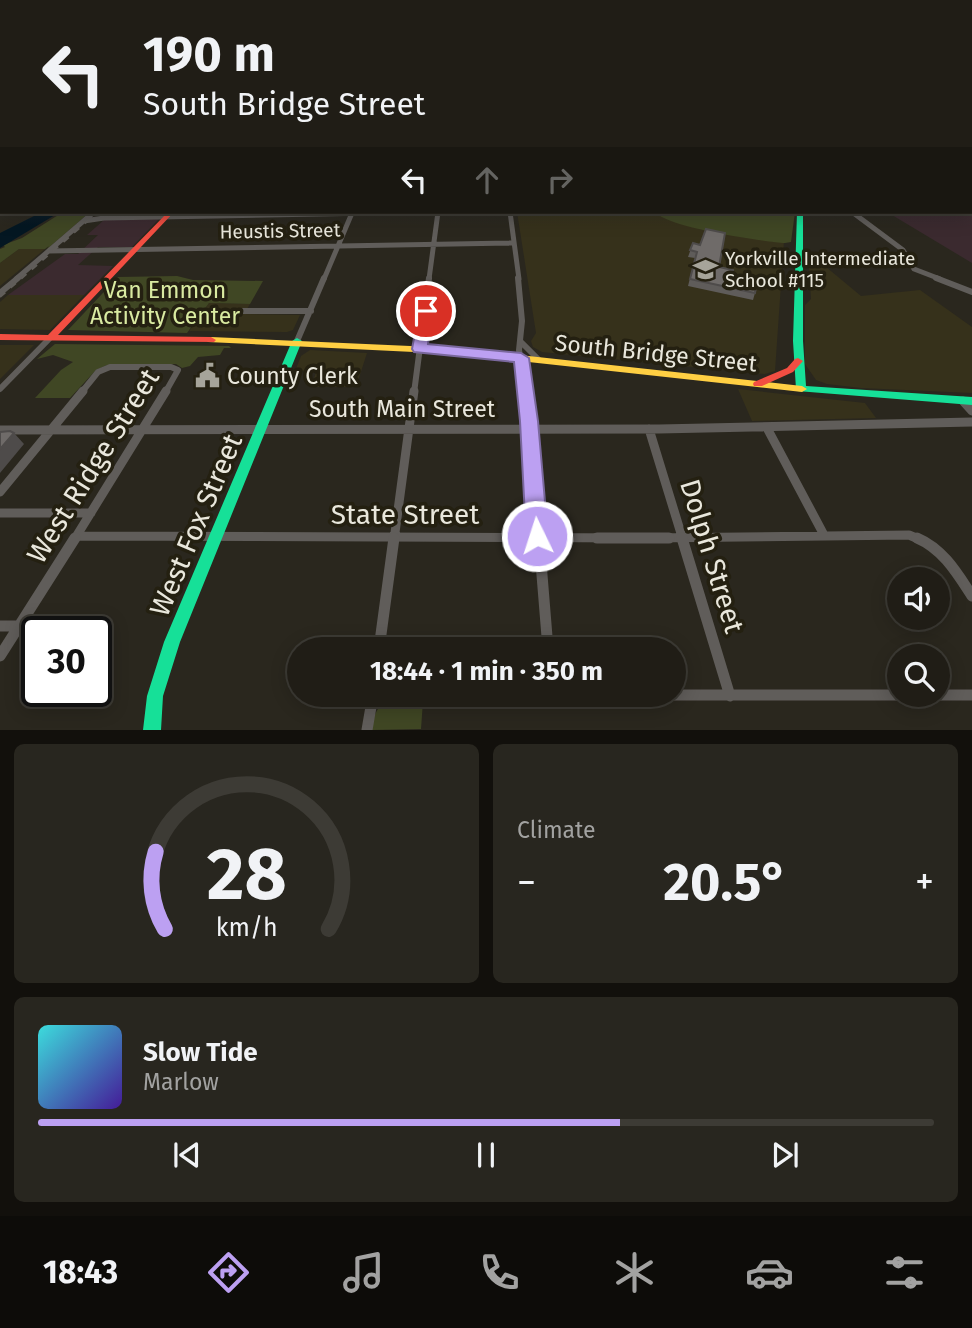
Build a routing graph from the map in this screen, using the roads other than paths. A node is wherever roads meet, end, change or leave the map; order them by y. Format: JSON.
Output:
{"nodes":[{"id":1,"x":92,"y":214,"type":"edge"},
{"id":2,"x":169,"y":214,"type":"edge"},
{"id":3,"x":273,"y":214,"type":"edge"},
{"id":4,"x":352,"y":214,"type":"edge"},
{"id":5,"x":438,"y":214,"type":"edge"},
{"id":6,"x":510,"y":214,"type":"edge"},
{"id":7,"x":800,"y":214,"type":"edge"},
{"id":8,"x":855,"y":214,"type":"edge"},
{"id":9,"x":84,"y":220,"type":"junction"},
{"id":10,"x":512,"y":243,"type":"junction"},
{"id":11,"x":434,"y":244,"type":"junction"},
{"id":12,"x":337,"y":246,"type":"junction"},
{"id":13,"x":136,"y":250,"type":"junction"},
{"id":14,"x":49,"y":251,"type":"junction"},
{"id":15,"x":972,"y":292,"type":"edge"},
{"id":16,"x":0,"y":293,"type":"edge"},
{"id":17,"x":239,"y":310,"type":"dead end"},
{"id":18,"x":311,"y":311,"type":"junction"},
{"id":19,"x":0,"y":337,"type":"edge"},
{"id":20,"x":51,"y":337,"type":"junction"},
{"id":21,"x":297,"y":341,"type":"junction"},
{"id":22,"x":522,"y":344,"type":"junction"},
{"id":23,"x":420,"y":349,"type":"junction"},
{"id":24,"x":521,"y":358,"type":"junction"},
{"id":25,"x":540,"y":360,"type":"junction"},
{"id":26,"x":799,"y":361,"type":"junction"},
{"id":27,"x":758,"y":384,"type":"junction"},
{"id":28,"x":0,"y":389,"type":"edge"},
{"id":29,"x":801,"y":389,"type":"junction"},
{"id":30,"x":967,"y":401,"type":"edge"},
{"id":31,"x":972,"y":411,"type":"edge"},
{"id":32,"x":972,"y":422,"type":"edge"},
{"id":33,"x":530,"y":428,"type":"junction"},
{"id":34,"x":767,"y":428,"type":"junction"},
{"id":35,"x":51,"y":429,"type":"junction"},
{"id":36,"x":145,"y":429,"type":"junction"},
{"id":37,"x":261,"y":429,"type":"junction"},
{"id":38,"x":409,"y":429,"type":"junction"},
{"id":39,"x":649,"y":429,"type":"junction"},
{"id":40,"x":0,"y":430,"type":"edge"},
{"id":41,"x":0,"y":492,"type":"edge"},
{"id":42,"x":0,"y":513,"type":"edge"},
{"id":43,"x":92,"y":513,"type":"junction"},
{"id":44,"x":824,"y":535,"type":"junction"},
{"id":45,"x":77,"y":536,"type":"junction"},
{"id":46,"x":216,"y":536,"type":"junction"},
{"id":47,"x":537,"y":536,"type":"junction"},
{"id":48,"x":395,"y":537,"type":"junction"},
{"id":49,"x":683,"y":537,"type":"junction"},
{"id":50,"x":972,"y":596,"type":"edge"},
{"id":51,"x":19,"y":625,"type":"junction"},
{"id":52,"x":0,"y":626,"type":"edge"},
{"id":53,"x":381,"y":637,"type":"edge"},
{"id":54,"x":547,"y":637,"type":"edge"},
{"id":55,"x":0,"y":656,"type":"edge"},
{"id":56,"x":972,"y":695,"type":"edge"},
{"id":57,"x":686,"y":696,"type":"edge"},
{"id":58,"x":730,"y":696,"type":"junction"},
{"id":59,"x":371,"y":707,"type":"edge"},
{"id":60,"x":152,"y":730,"type":"edge"},
{"id":61,"x":367,"y":730,"type":"edge"}],
"edges":[{"from":1,"to":9,"type":"street"},
{"from":2,"to":3,"type":"street"},
{"from":2,"to":9,"type":"street"},
{"from":2,"to":13,"type":"main road"},
{"from":4,"to":12,"type":"street"},
{"from":5,"to":11,"type":"street"},
{"from":6,"to":10,"type":"street"},
{"from":7,"to":26,"type":"main road"},
{"from":8,"to":15,"type":"street"},
{"from":9,"to":14,"type":"street"},
{"from":10,"to":11,"type":"street","name":"Heustis Street"},
{"from":10,"to":22,"type":"street"},
{"from":11,"to":12,"type":"street","name":"Heustis Street"},
{"from":11,"to":23,"type":"street"},
{"from":12,"to":13,"type":"street","name":"Heustis Street"},
{"from":12,"to":18,"type":"street"},
{"from":13,"to":14,"type":"street","name":"Heustis Street"},
{"from":13,"to":20,"type":"main road"},
{"from":14,"to":16,"type":"street"},
{"from":17,"to":18,"type":"street"},
{"from":18,"to":21,"type":"street"},
{"from":19,"to":20,"type":"main road","name":"South Bridge Street"},
{"from":20,"to":21,"type":"main road","name":"South Bridge Street"},
{"from":20,"to":28,"type":"street"},
{"from":21,"to":23,"type":"main road","name":"South Bridge Street"},
{"from":21,"to":37,"type":"main road","name":"West Fox Street"},
{"from":22,"to":24,"type":"street"},
{"from":22,"to":25,"type":"street"},
{"from":23,"to":24,"type":"main road","name":"South Bridge Street"},
{"from":23,"to":38,"type":"street"},
{"from":24,"to":25,"type":"main road","name":"South Bridge Street"},
{"from":24,"to":33,"type":"street"},
{"from":25,"to":27,"type":"main road","name":"South Bridge Street"},
{"from":26,"to":27,"type":"main road"},
{"from":26,"to":29,"type":"main road"},
{"from":27,"to":29,"type":"main road","name":"South Bridge Street"},
{"from":29,"to":30,"type":"main road","name":"South Bridge Street"},
{"from":30,"to":31,"type":"street"},
{"from":32,"to":34,"type":"street","name":"South Main Street"},
{"from":33,"to":38,"type":"street","name":"South Main Street"},
{"from":33,"to":39,"type":"street","name":"South Main Street"},
{"from":33,"to":47,"type":"street"},
{"from":34,"to":39,"type":"street","name":"South Main Street"},
{"from":34,"to":44,"type":"street"},
{"from":35,"to":36,"type":"street","name":"South Main Street"},
{"from":35,"to":36,"type":"street","name":"West Ridge Street"},
{"from":35,"to":40,"type":"street","name":"South Main Street"},
{"from":35,"to":41,"type":"street"},
{"from":36,"to":37,"type":"street","name":"South Main Street"},
{"from":36,"to":43,"type":"street","name":"West Ridge Street"},
{"from":37,"to":38,"type":"street","name":"South Main Street"},
{"from":37,"to":46,"type":"main road","name":"West Fox Street"},
{"from":38,"to":48,"type":"street"},
{"from":39,"to":49,"type":"street","name":"Dolph Street"},
{"from":42,"to":43,"type":"street"},
{"from":43,"to":45,"type":"street","name":"West Ridge Street"},
{"from":44,"to":49,"type":"street","name":"State Street"},
{"from":44,"to":50,"type":"street","name":"State Street"},
{"from":45,"to":46,"type":"street","name":"State Street"},
{"from":45,"to":51,"type":"street","name":"West Ridge Street"},
{"from":46,"to":48,"type":"street","name":"State Street"},
{"from":46,"to":60,"type":"main road","name":"West Fox Street"},
{"from":47,"to":48,"type":"street","name":"State Street"},
{"from":47,"to":49,"type":"street","name":"State Street"},
{"from":47,"to":54,"type":"street"},
{"from":48,"to":53,"type":"street"},
{"from":49,"to":58,"type":"street","name":"Dolph Street"},
{"from":51,"to":52,"type":"street"},
{"from":51,"to":55,"type":"street","name":"West Ridge Street"},
{"from":56,"to":58,"type":"street"},
{"from":57,"to":58,"type":"street"},
{"from":59,"to":61,"type":"street"}]}
